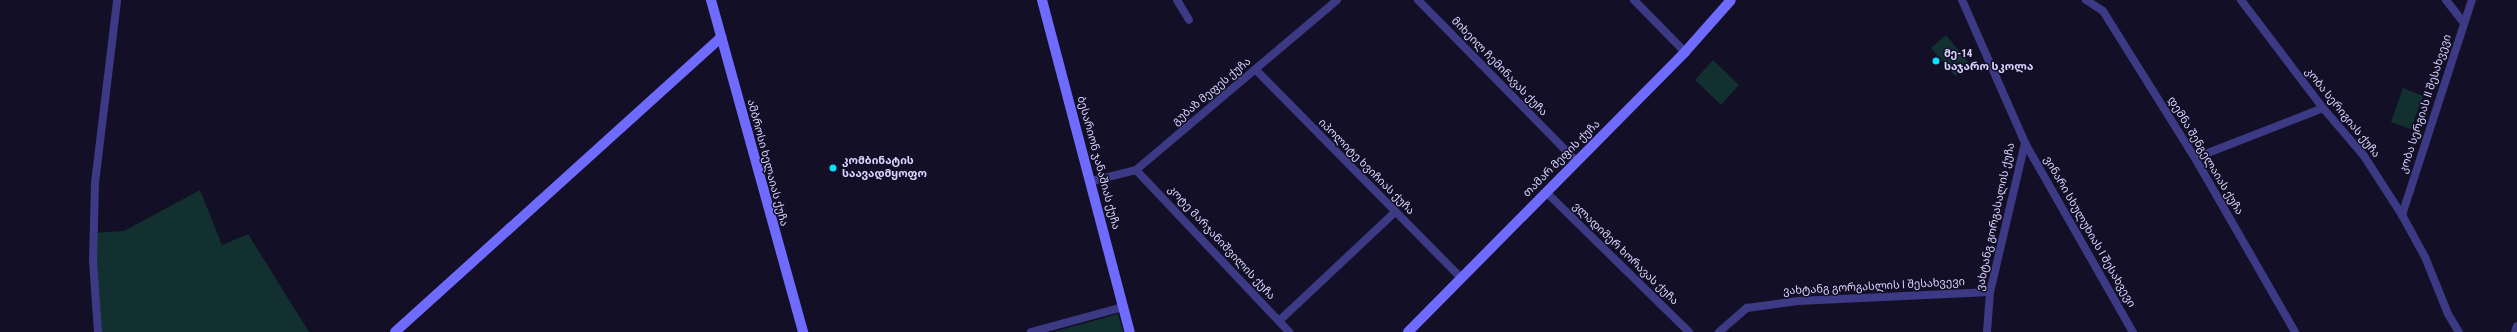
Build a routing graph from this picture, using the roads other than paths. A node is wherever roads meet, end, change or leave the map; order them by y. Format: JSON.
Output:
{"nodes":[{"id":1,"x":117,"y":0,"type":"edge"},
{"id":2,"x":711,"y":0,"type":"edge"},
{"id":3,"x":1042,"y":0,"type":"edge"},
{"id":4,"x":1177,"y":0,"type":"edge"},
{"id":5,"x":1337,"y":0,"type":"edge"},
{"id":6,"x":1418,"y":0,"type":"edge"},
{"id":7,"x":1634,"y":0,"type":"edge"},
{"id":8,"x":1731,"y":0,"type":"edge"},
{"id":9,"x":1962,"y":0,"type":"edge"},
{"id":10,"x":2086,"y":0,"type":"edge"},
{"id":11,"x":2241,"y":0,"type":"edge"},
{"id":12,"x":2446,"y":0,"type":"edge"},
{"id":13,"x":2472,"y":0,"type":"edge"},
{"id":14,"x":1190,"y":20,"type":"dead end"},
{"id":15,"x":2464,"y":23,"type":"junction"},
{"id":16,"x":721,"y":37,"type":"junction"},
{"id":17,"x":1685,"y":52,"type":"junction"},
{"id":18,"x":1256,"y":70,"type":"junction"},
{"id":19,"x":2322,"y":108,"type":"junction"},
{"id":20,"x":2025,"y":143,"type":"junction"},
{"id":21,"x":2195,"y":158,"type":"junction"},
{"id":22,"x":1576,"y":161,"type":"junction"},
{"id":23,"x":1136,"y":170,"type":"junction"},
{"id":24,"x":1092,"y":181,"type":"junction"},
{"id":25,"x":1546,"y":192,"type":"junction"},
{"id":26,"x":1395,"y":212,"type":"junction"},
{"id":27,"x":2402,"y":215,"type":"junction"},
{"id":28,"x":1461,"y":278,"type":"junction"},
{"id":29,"x":1990,"y":292,"type":"junction"},
{"id":30,"x":1123,"y":307,"type":"junction"},
{"id":31,"x":1279,"y":321,"type":"junction"},
{"id":32,"x":2517,"y":326,"type":"edge"},
{"id":33,"x":98,"y":332,"type":"edge"},
{"id":34,"x":395,"y":332,"type":"edge"},
{"id":35,"x":803,"y":332,"type":"edge"},
{"id":36,"x":1031,"y":332,"type":"edge"},
{"id":37,"x":1130,"y":332,"type":"edge"},
{"id":38,"x":1289,"y":332,"type":"edge"},
{"id":39,"x":1408,"y":332,"type":"edge"},
{"id":40,"x":1689,"y":332,"type":"edge"},
{"id":41,"x":1719,"y":332,"type":"edge"},
{"id":42,"x":1987,"y":332,"type":"edge"},
{"id":43,"x":2133,"y":332,"type":"edge"},
{"id":44,"x":2295,"y":332,"type":"edge"},
{"id":45,"x":2459,"y":332,"type":"edge"},
{"id":46,"x":2515,"y":332,"type":"edge"}],
"edges":[{"from":1,"to":33,"type":"street"},
{"from":2,"to":16,"type":"street","name":"ამბროსი ხელაიას ქუჩა"},
{"from":3,"to":24,"type":"street","name":"ბესარიონ ჯანაშიას ქუჩა"},
{"from":4,"to":14,"type":"street"},
{"from":5,"to":18,"type":"street","name":"გუბაზ მეფეს ქუჩა"},
{"from":6,"to":22,"type":"street","name":"მიხეილ ჩემინავას ქუჩა"},
{"from":7,"to":17,"type":"street"},
{"from":8,"to":17,"type":"street","name":"თამარ მეფის ქუჩა"},
{"from":9,"to":20,"type":"street","name":"ვახტანგ გორგასალის ქუჩა"},
{"from":10,"to":21,"type":"street","name":"დემნა შენგელაიას ქუჩა"},
{"from":11,"to":19,"type":"street","name":"კობა სერიგიას ქუჩა"},
{"from":12,"to":15,"type":"street"},
{"from":13,"to":15,"type":"street","name":"კობა სერგიას II შესახვევი"},
{"from":15,"to":27,"type":"street","name":"კობა სერგიას II შესახვევი"},
{"from":16,"to":34,"type":"street"},
{"from":16,"to":35,"type":"street","name":"ამბროსი ხელაიას ქუჩა"},
{"from":17,"to":22,"type":"street","name":"თამარ მეფის ქუჩა"},
{"from":18,"to":23,"type":"street","name":"გუბაზ მეფეს ქუჩა"},
{"from":18,"to":26,"type":"street","name":"იპოლიტე ხვიჩიას ქუჩა"},
{"from":19,"to":21,"type":"street"},
{"from":19,"to":27,"type":"street","name":"კობა სერიგიას ქუჩა"},
{"from":20,"to":29,"type":"street","name":"ვახტანგ გორგასალის ქუჩა"},
{"from":20,"to":43,"type":"street","name":"ვინარი სხულუხიას I შესახვევი"},
{"from":21,"to":44,"type":"street","name":"დემნა შენგელაიას ქუჩა"},
{"from":22,"to":25,"type":"street","name":"თამარ მეფის ქუჩა"},
{"from":23,"to":24,"type":"street","name":"გუბაზ მეფეს ქუჩა"},
{"from":23,"to":31,"type":"street","name":"კოტე მარჯანიშვილის ქუჩა"},
{"from":24,"to":30,"type":"street","name":"ბესარიონ ჯანაშიას ქუჩა"},
{"from":25,"to":28,"type":"street","name":"თამარ მეფის ქუჩა"},
{"from":25,"to":40,"type":"street","name":"ვლადიმერ ხორავას ქუჩა"},
{"from":26,"to":28,"type":"street","name":"იპოლიტე ხვიჩიას ქუჩა"},
{"from":26,"to":31,"type":"street"},
{"from":27,"to":45,"type":"street","name":"კობა სერიგიას ქუჩა"},
{"from":28,"to":39,"type":"street","name":"თამარ მეფის ქუჩა"},
{"from":29,"to":41,"type":"street","name":"ვახტანგ გორგასლის I შესახვევი"},
{"from":29,"to":42,"type":"street","name":"ვახტანგ გორგასალის ქუჩა"},
{"from":30,"to":36,"type":"street"},
{"from":30,"to":37,"type":"street","name":"ბესარიონ ჯანაშიას ქუჩა"},
{"from":31,"to":38,"type":"street","name":"კოტე მარჯანიშვილის ქუჩა"},
{"from":32,"to":46,"type":"street"}]}
